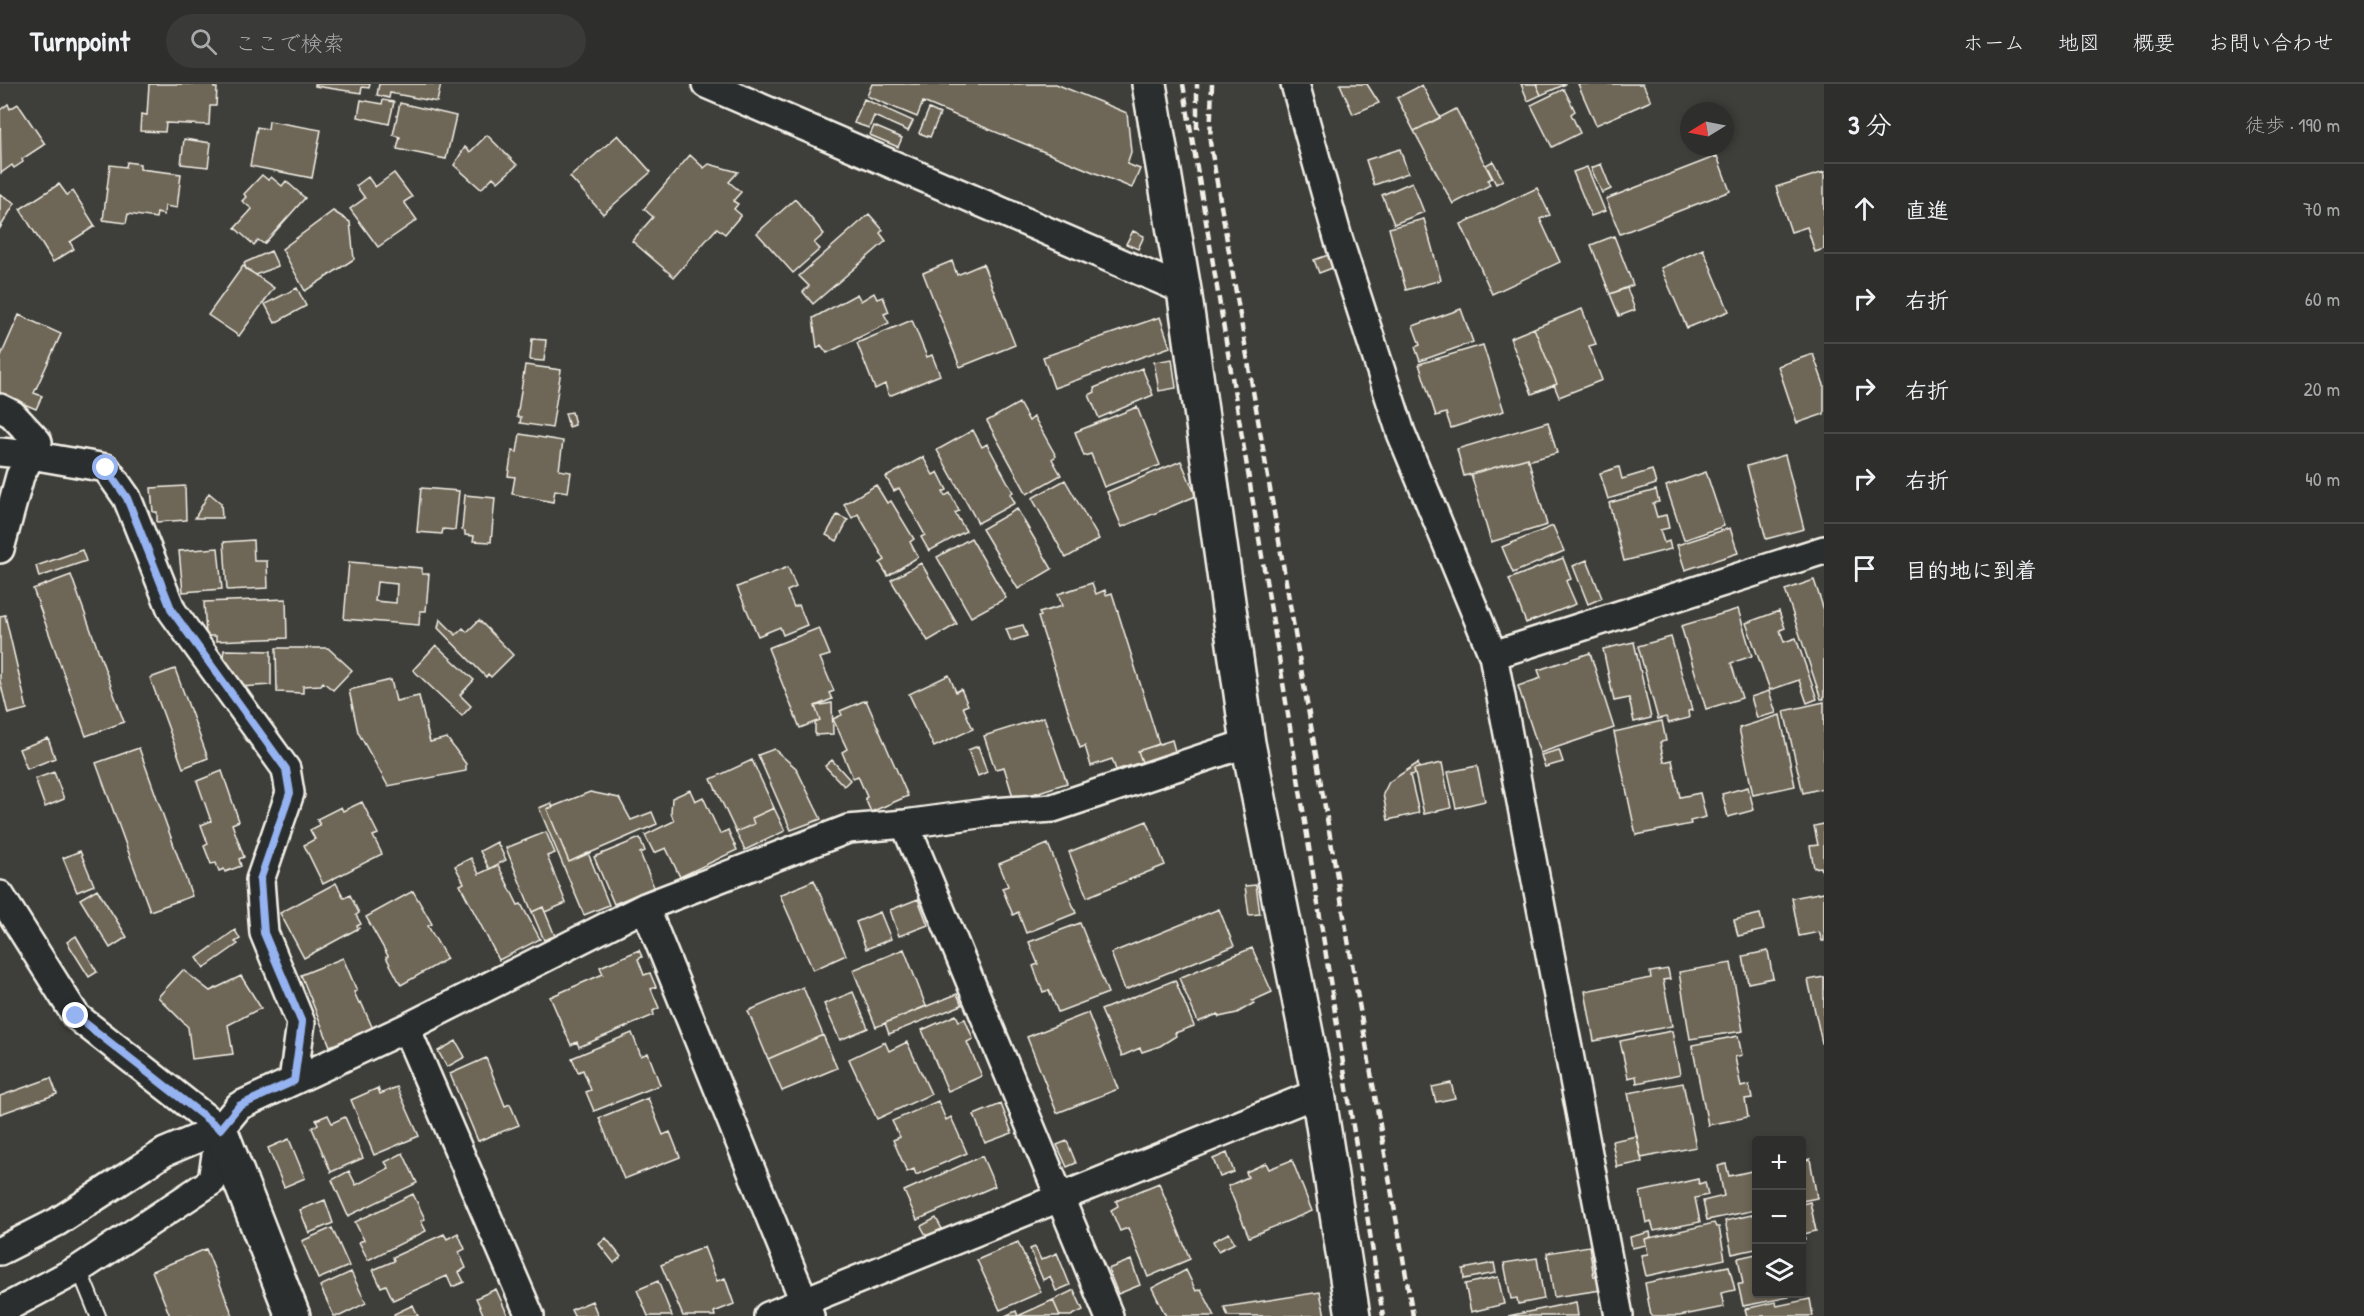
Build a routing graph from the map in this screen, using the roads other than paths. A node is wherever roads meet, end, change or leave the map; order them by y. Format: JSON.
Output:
{"nodes":[{"id":1,"x":706,"y":84,"type":"edge"},
{"id":2,"x":1149,"y":84,"type":"edge"},
{"id":3,"x":1295,"y":84,"type":"edge"},
{"id":4,"x":1184,"y":290,"type":"junction"},
{"id":5,"x":0,"y":408,"type":"edge"},
{"id":6,"x":0,"y":452,"type":"edge"},
{"id":7,"x":31,"y":455,"type":"junction"},
{"id":8,"x":0,"y":549,"type":"edge"},
{"id":9,"x":1824,"y":550,"type":"edge"},
{"id":10,"x":1493,"y":655,"type":"junction"},
{"id":11,"x":1248,"y":743,"type":"junction"},
{"id":12,"x":905,"y":824,"type":"junction"},
{"id":13,"x":0,"y":895,"type":"edge"},
{"id":14,"x":645,"y":907,"type":"junction"},
{"id":15,"x":406,"y":1028,"type":"junction"},
{"id":16,"x":294,"y":1081,"type":"junction"},
{"id":17,"x":1318,"y":1093,"type":"junction"},
{"id":18,"x":220,"y":1129,"type":"junction"},
{"id":19,"x":1060,"y":1198,"type":"junction"},
{"id":20,"x":0,"y":1251,"type":"edge"},
{"id":21,"x":79,"y":1269,"type":"junction"},
{"id":22,"x":807,"y":1309,"type":"edge"},
{"id":23,"x":0,"y":1311,"type":"edge"},
{"id":24,"x":98,"y":1316,"type":"edge"},
{"id":25,"x":293,"y":1316,"type":"edge"},
{"id":26,"x":530,"y":1316,"type":"edge"},
{"id":27,"x":768,"y":1316,"type":"edge"},
{"id":28,"x":1109,"y":1316,"type":"edge"},
{"id":29,"x":1353,"y":1316,"type":"edge"},
{"id":30,"x":1619,"y":1316,"type":"edge"}],
"edges":[{"from":1,"to":4,"type":"street"},
{"from":2,"to":4,"type":"street"},
{"from":3,"to":10,"type":"street"},
{"from":4,"to":11,"type":"street"},
{"from":5,"to":7,"type":"street"},
{"from":6,"to":7,"type":"street"},
{"from":7,"to":8,"type":"street"},
{"from":7,"to":16,"type":"street"},
{"from":9,"to":10,"type":"street"},
{"from":10,"to":30,"type":"street"},
{"from":11,"to":12,"type":"street"},
{"from":11,"to":17,"type":"street"},
{"from":12,"to":14,"type":"street"},
{"from":12,"to":19,"type":"street"},
{"from":13,"to":18,"type":"street"},
{"from":14,"to":15,"type":"street"},
{"from":14,"to":22,"type":"street"},
{"from":15,"to":16,"type":"street"},
{"from":15,"to":26,"type":"street"},
{"from":16,"to":18,"type":"street"},
{"from":17,"to":19,"type":"street"},
{"from":17,"to":29,"type":"street"},
{"from":18,"to":20,"type":"street"},
{"from":18,"to":21,"type":"street"},
{"from":18,"to":25,"type":"street"},
{"from":19,"to":22,"type":"street"},
{"from":19,"to":28,"type":"street"},
{"from":21,"to":23,"type":"street"},
{"from":21,"to":24,"type":"lane"},
{"from":22,"to":27,"type":"street"}]}
